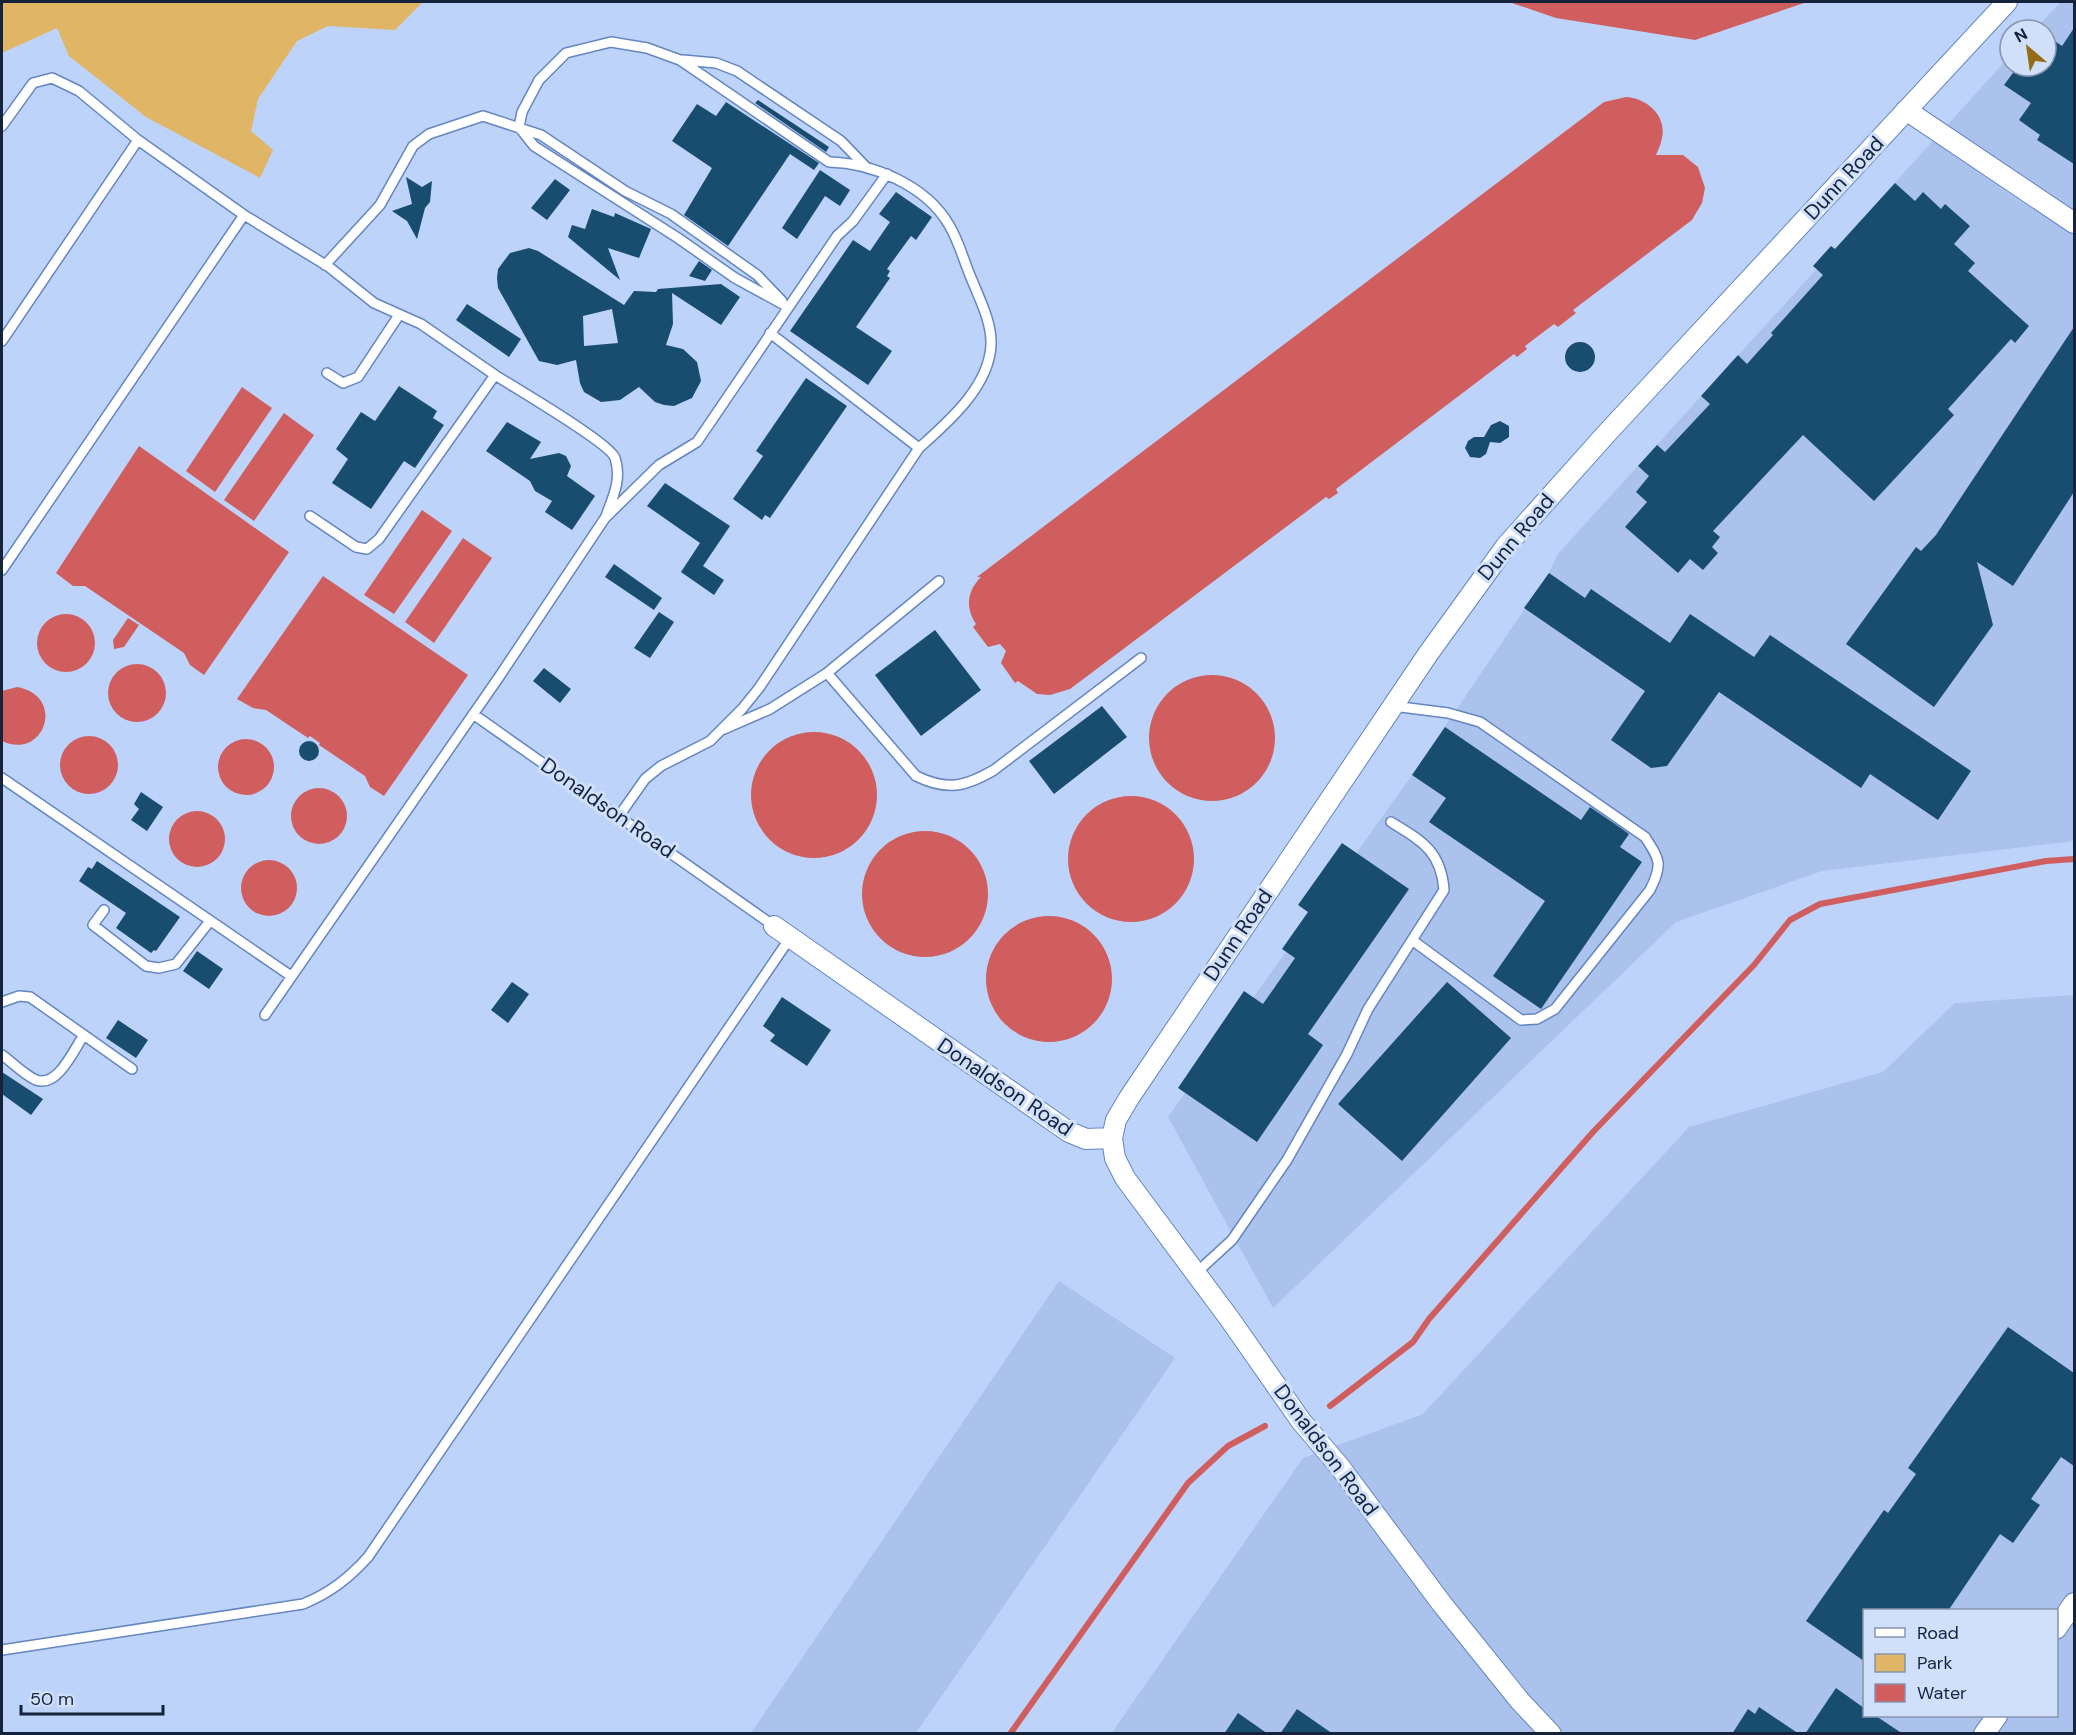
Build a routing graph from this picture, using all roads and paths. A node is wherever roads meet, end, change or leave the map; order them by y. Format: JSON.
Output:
{"nodes":[{"id":1,"x":2007,"y":2,"type":"edge"},
{"id":2,"x":680,"y":60,"type":"junction"},
{"id":3,"x":1906,"y":110,"type":"junction"},
{"id":4,"x":2,"y":126,"type":"edge"},
{"id":5,"x":519,"y":127,"type":"junction"},
{"id":6,"x":138,"y":140,"type":"junction"},
{"id":7,"x":868,"y":168,"type":"junction"},
{"id":8,"x":887,"y":174,"type":"junction"},
{"id":9,"x":244,"y":215,"type":"junction"},
{"id":10,"x":2074,"y":223,"type":"edge"},
{"id":11,"x":325,"y":265,"type":"junction"},
{"id":12,"x":788,"y":307,"type":"junction"},
{"id":13,"x":399,"y":315,"type":"junction"},
{"id":14,"x":770,"y":333,"type":"junction"},
{"id":15,"x":2,"y":341,"type":"edge"},
{"id":16,"x":327,"y":373,"type":"dead end"},
{"id":17,"x":495,"y":375,"type":"junction"},
{"id":18,"x":919,"y":448,"type":"junction"},
{"id":19,"x":310,"y":516,"type":"dead end"},
{"id":20,"x":605,"y":518,"type":"junction"},
{"id":21,"x":2,"y":570,"type":"edge"},
{"id":22,"x":939,"y":581,"type":"dead end"},
{"id":23,"x":1141,"y":657,"type":"dead end"},
{"id":24,"x":827,"y":673,"type":"junction"},
{"id":25,"x":1392,"y":706,"type":"junction"},
{"id":26,"x":473,"y":714,"type":"junction"},
{"id":27,"x":719,"y":731,"type":"junction"},
{"id":28,"x":2,"y":778,"type":"edge"},
{"id":29,"x":619,"y":816,"type":"junction"},
{"id":30,"x":1391,"y":822,"type":"dead end"},
{"id":31,"x":104,"y":910,"type":"dead end"},
{"id":32,"x":210,"y":921,"type":"junction"},
{"id":33,"x":774,"y":926,"type":"joint"},
{"id":34,"x":790,"y":938,"type":"junction"},
{"id":35,"x":1413,"y":940,"type":"junction"},
{"id":36,"x":291,"y":976,"type":"junction"},
{"id":37,"x":2,"y":1002,"type":"edge"},
{"id":38,"x":265,"y":1015,"type":"dead end"},
{"id":39,"x":84,"y":1035,"type":"junction"},
{"id":40,"x":2,"y":1055,"type":"edge"},
{"id":41,"x":132,"y":1069,"type":"dead end"},
{"id":42,"x":1112,"y":1138,"type":"junction"},
{"id":43,"x":1196,"y":1273,"type":"junction"},
{"id":44,"x":2074,"y":1603,"type":"edge"},
{"id":45,"x":2058,"y":1626,"type":"edge"},
{"id":46,"x":2,"y":1650,"type":"edge"},
{"id":47,"x":1996,"y":1717,"type":"edge"},
{"id":48,"x":1551,"y":1734,"type":"edge"},
{"id":49,"x":1984,"y":1734,"type":"edge"}],
"edges":[{"from":1,"to":3,"type":"street","name":"Dunn Road"},
{"from":2,"to":5,"type":"lane"},
{"from":2,"to":7,"type":"lane"},
{"from":2,"to":7,"type":"lane"},
{"from":3,"to":10,"type":"street"},
{"from":3,"to":25,"type":"street","name":"Dunn Road"},
{"from":4,"to":6,"type":"lane"},
{"from":5,"to":11,"type":"lane"},
{"from":5,"to":12,"type":"lane"},
{"from":5,"to":12,"type":"lane"},
{"from":6,"to":9,"type":"lane"},
{"from":6,"to":15,"type":"lane"},
{"from":7,"to":8,"type":"lane"},
{"from":8,"to":12,"type":"lane"},
{"from":8,"to":18,"type":"lane"},
{"from":9,"to":11,"type":"lane"},
{"from":9,"to":21,"type":"lane"},
{"from":11,"to":13,"type":"lane"},
{"from":12,"to":14,"type":"lane"},
{"from":13,"to":16,"type":"lane"},
{"from":13,"to":17,"type":"lane"},
{"from":14,"to":18,"type":"lane"},
{"from":14,"to":20,"type":"lane"},
{"from":17,"to":19,"type":"lane"},
{"from":17,"to":20,"type":"lane"},
{"from":18,"to":27,"type":"lane"},
{"from":20,"to":26,"type":"lane"},
{"from":22,"to":24,"type":"lane"},
{"from":23,"to":24,"type":"lane"},
{"from":24,"to":27,"type":"lane"},
{"from":25,"to":35,"type":"lane"},
{"from":25,"to":42,"type":"street","name":"Dunn Road"},
{"from":26,"to":29,"type":"lane","name":"Donaldson Road"},
{"from":26,"to":36,"type":"lane"},
{"from":27,"to":29,"type":"lane"},
{"from":28,"to":32,"type":"lane"},
{"from":29,"to":33,"type":"lane","name":"Donaldson Road"},
{"from":30,"to":35,"type":"lane"},
{"from":31,"to":32,"type":"lane"},
{"from":32,"to":36,"type":"lane"},
{"from":33,"to":34,"type":"street","name":"Donaldson Road"},
{"from":34,"to":42,"type":"street","name":"Donaldson Road"},
{"from":34,"to":46,"type":"lane"},
{"from":35,"to":43,"type":"lane"},
{"from":36,"to":38,"type":"lane"},
{"from":37,"to":39,"type":"lane"},
{"from":39,"to":40,"type":"lane"},
{"from":39,"to":41,"type":"lane"},
{"from":42,"to":43,"type":"street","name":"Donaldson Road"},
{"from":43,"to":48,"type":"street","name":"Donaldson Road"},
{"from":44,"to":45,"type":"street"},
{"from":47,"to":49,"type":"street"}]}
